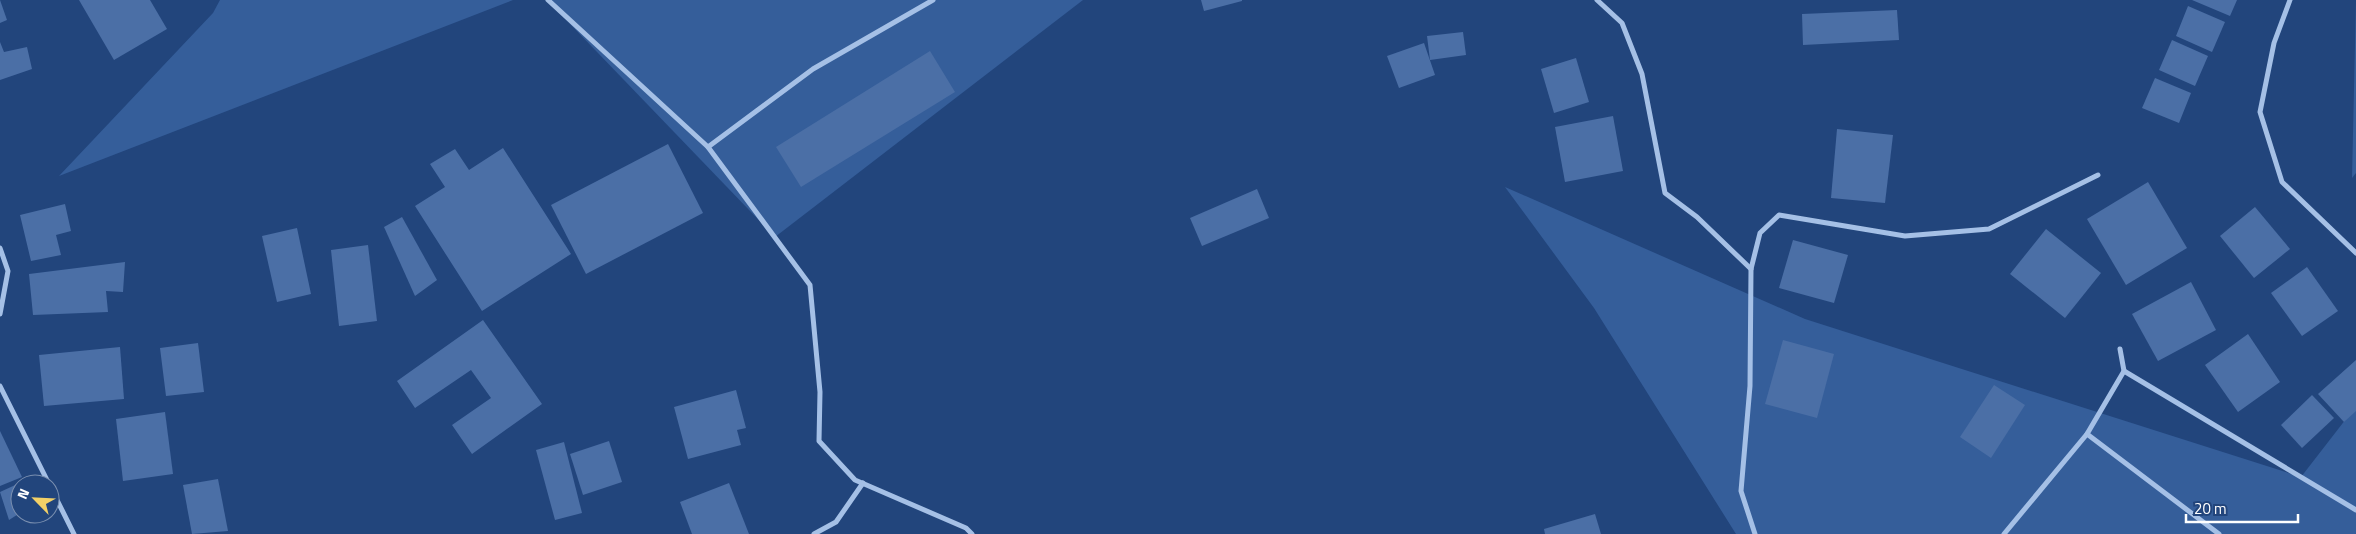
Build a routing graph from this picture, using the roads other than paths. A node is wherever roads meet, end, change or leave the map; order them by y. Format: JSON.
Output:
{"nodes":[{"id":1,"x":548,"y":0,"type":"edge"},
{"id":2,"x":933,"y":0,"type":"edge"},
{"id":3,"x":1597,"y":0,"type":"edge"},
{"id":4,"x":2290,"y":0,"type":"edge"},
{"id":5,"x":708,"y":147,"type":"junction"},
{"id":6,"x":2098,"y":175,"type":"dead end"},
{"id":7,"x":0,"y":248,"type":"edge"},
{"id":8,"x":2356,"y":253,"type":"edge"},
{"id":9,"x":1751,"y":269,"type":"junction"},
{"id":10,"x":0,"y":314,"type":"edge"},
{"id":11,"x":2120,"y":349,"type":"dead end"},
{"id":12,"x":2124,"y":370,"type":"junction"},
{"id":13,"x":0,"y":386,"type":"edge"},
{"id":14,"x":2087,"y":434,"type":"junction"},
{"id":15,"x":44,"y":474,"type":"edge"},
{"id":16,"x":862,"y":483,"type":"junction"},
{"id":17,"x":60,"y":505,"type":"edge"},
{"id":18,"x":2356,"y":510,"type":"edge"},
{"id":19,"x":74,"y":534,"type":"edge"},
{"id":20,"x":814,"y":534,"type":"edge"},
{"id":21,"x":972,"y":534,"type":"edge"},
{"id":22,"x":1755,"y":534,"type":"edge"},
{"id":23,"x":2004,"y":534,"type":"edge"},
{"id":24,"x":2219,"y":534,"type":"edge"}],
"edges":[{"from":1,"to":5,"type":"street"},
{"from":2,"to":5,"type":"street"},
{"from":3,"to":9,"type":"street"},
{"from":4,"to":8,"type":"street"},
{"from":5,"to":16,"type":"street"},
{"from":6,"to":9,"type":"street"},
{"from":7,"to":10,"type":"street"},
{"from":9,"to":22,"type":"street"},
{"from":11,"to":12,"type":"street"},
{"from":12,"to":14,"type":"street"},
{"from":12,"to":18,"type":"street"},
{"from":13,"to":15,"type":"street"},
{"from":14,"to":23,"type":"street"},
{"from":14,"to":24,"type":"street"},
{"from":16,"to":20,"type":"street"},
{"from":16,"to":21,"type":"street"},
{"from":17,"to":19,"type":"street"}]}
